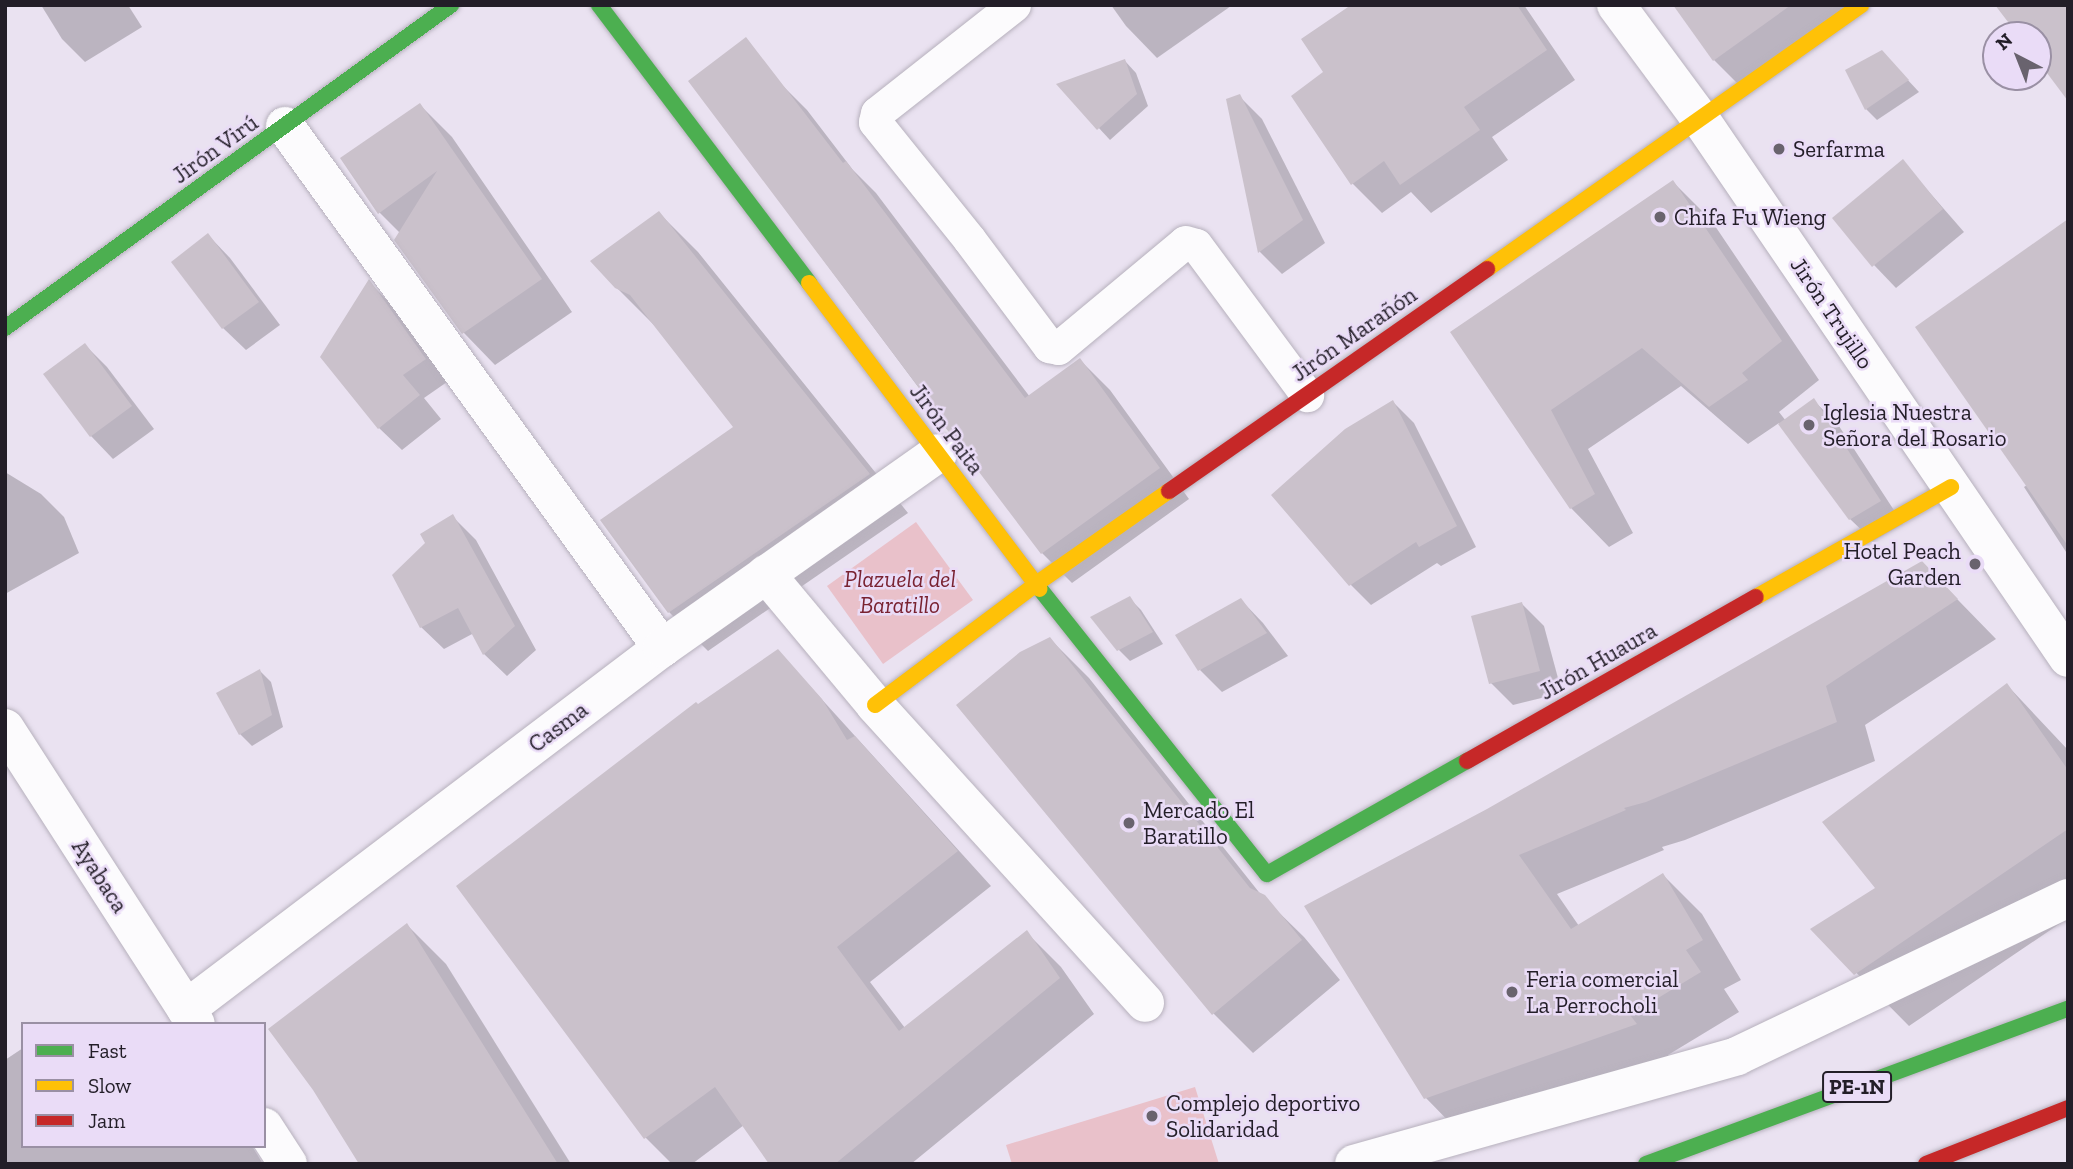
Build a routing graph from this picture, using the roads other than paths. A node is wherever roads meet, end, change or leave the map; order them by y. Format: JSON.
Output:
{"nodes":[{"id":1,"x":451,"y":5,"type":"edge"},
{"id":2,"x":599,"y":5,"type":"edge"},
{"id":3,"x":1014,"y":5,"type":"edge"},
{"id":4,"x":1616,"y":5,"type":"edge"},
{"id":5,"x":1861,"y":5,"type":"edge"},
{"id":6,"x":1701,"y":120,"type":"junction"},
{"id":7,"x":285,"y":126,"type":"junction"},
{"id":8,"x":5,"y":328,"type":"edge"},
{"id":9,"x":1307,"y":395,"type":"junction"},
{"id":10,"x":938,"y":453,"type":"junction"},
{"id":11,"x":1951,"y":487,"type":"junction"},
{"id":12,"x":766,"y":574,"type":"junction"},
{"id":13,"x":1036,"y":584,"type":"junction"},
{"id":14,"x":662,"y":648,"type":"junction"},
{"id":15,"x":2068,"y":658,"type":"edge"},
{"id":16,"x":875,"y":705,"type":"junction"},
{"id":17,"x":5,"y":728,"type":"edge"},
{"id":18,"x":1267,"y":874,"type":"joint"},
{"id":19,"x":2068,"y":898,"type":"edge"},
{"id":20,"x":1145,"y":1003,"type":"dead end"},
{"id":21,"x":2068,"y":1009,"type":"edge"},
{"id":22,"x":191,"y":1016,"type":"edge"},
{"id":23,"x":2068,"y":1108,"type":"edge"},
{"id":24,"x":266,"y":1130,"type":"edge"},
{"id":25,"x":288,"y":1164,"type":"edge"},
{"id":26,"x":1354,"y":1164,"type":"edge"},
{"id":27,"x":1646,"y":1164,"type":"edge"},
{"id":28,"x":1926,"y":1164,"type":"edge"}],
"edges":[{"from":1,"to":7,"type":"main road","name":"Jirón Virú"},
{"from":2,"to":10,"type":"main road","name":"Jirón Paita"},
{"from":3,"to":9,"type":"lane"},
{"from":4,"to":6,"type":"street","name":"Jirón Trujillo"},
{"from":5,"to":6,"type":"main road","name":"Jirón Marañón"},
{"from":6,"to":9,"type":"main road","name":"Jirón Marañón"},
{"from":6,"to":11,"type":"street","name":"Jirón Trujillo"},
{"from":7,"to":8,"type":"main road","name":"Jirón Virú"},
{"from":7,"to":14,"type":"street"},
{"from":9,"to":13,"type":"main road","name":"Jirón Marañón"},
{"from":10,"to":12,"type":"street","name":"Casma"},
{"from":10,"to":13,"type":"main road","name":"Jirón Paita"},
{"from":11,"to":15,"type":"street","name":"Jirón Trujillo"},
{"from":11,"to":18,"type":"main road","name":"Jirón Huaura"},
{"from":12,"to":14,"type":"street","name":"Casma"},
{"from":12,"to":16,"type":"street"},
{"from":13,"to":16,"type":"main road","name":"Jirón Marañón"},
{"from":13,"to":18,"type":"main road","name":"Jirón Paita"},
{"from":14,"to":22,"type":"street","name":"Casma"},
{"from":16,"to":20,"type":"street"},
{"from":17,"to":22,"type":"street","name":"Ayabaca"},
{"from":19,"to":26,"type":"street"},
{"from":21,"to":27,"type":"main road","number":"PE-1N"},
{"from":23,"to":28,"type":"main road"},
{"from":24,"to":25,"type":"street"}]}
